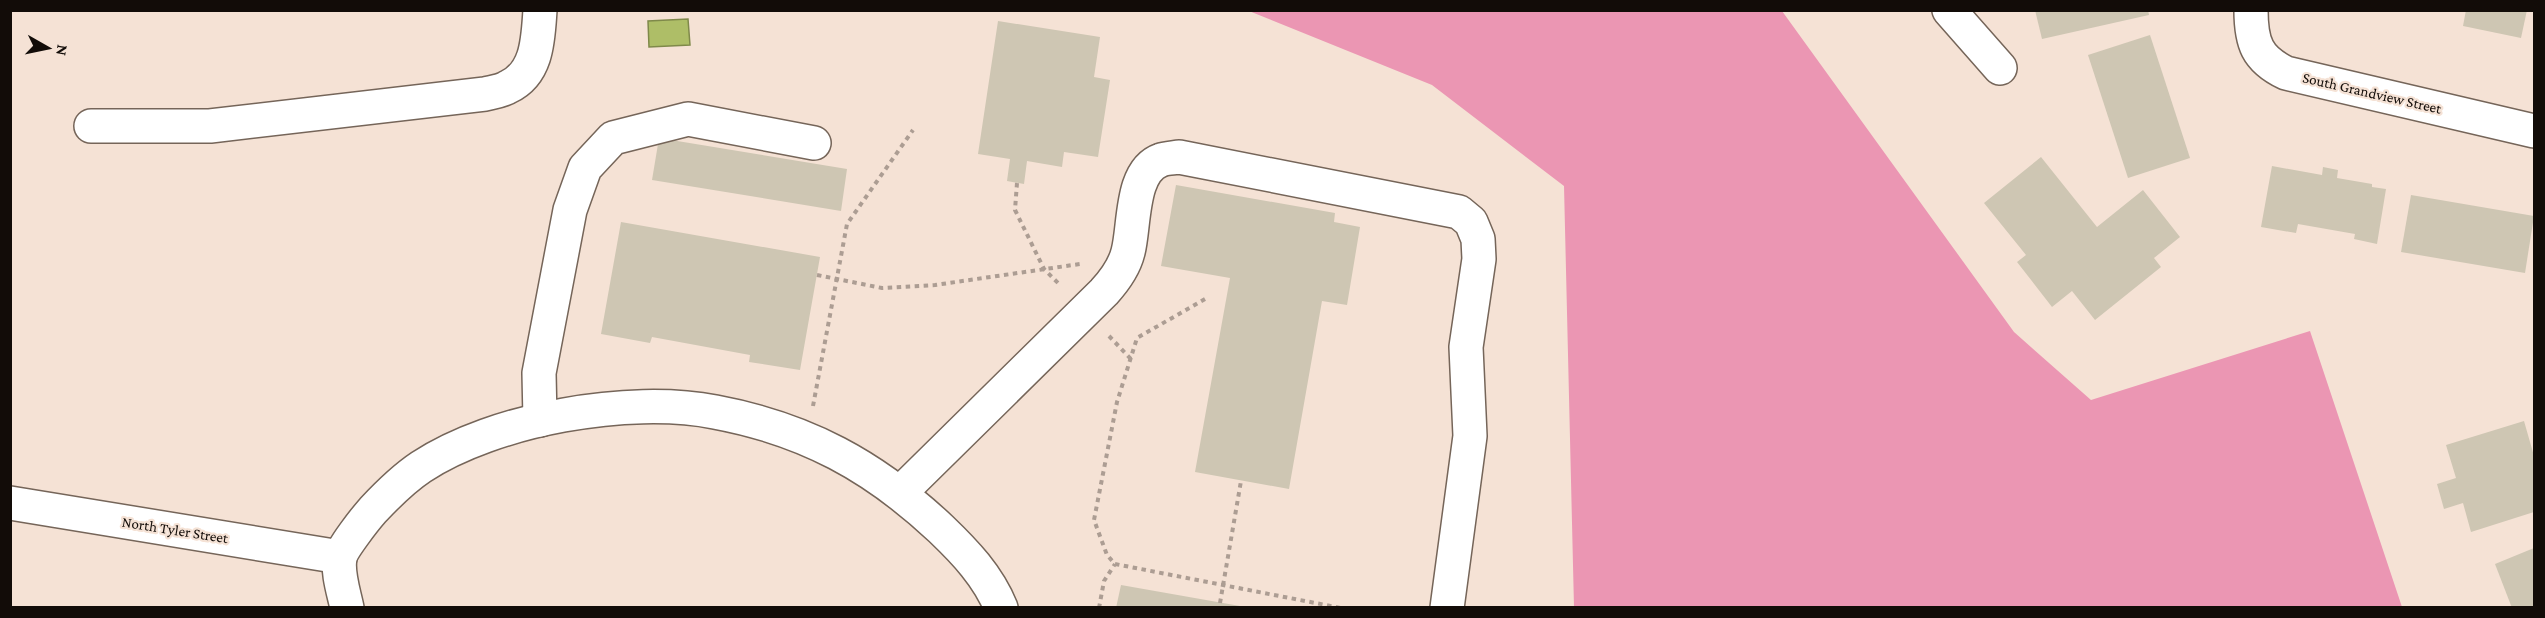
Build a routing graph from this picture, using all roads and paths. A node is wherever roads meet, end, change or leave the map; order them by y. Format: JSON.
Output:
{"nodes":[{"id":1,"x":540,"y":10,"type":"edge"},
{"id":2,"x":1949,"y":10,"type":"edge"},
{"id":3,"x":2251,"y":10,"type":"edge"},
{"id":4,"x":2000,"y":68,"type":"dead end"},
{"id":5,"x":91,"y":126,"type":"dead end"},
{"id":6,"x":913,"y":130,"type":"dead end"},
{"id":7,"x":2535,"y":131,"type":"edge"},
{"id":8,"x":814,"y":143,"type":"dead end"},
{"id":9,"x":1017,"y":183,"type":"dead end"},
{"id":10,"x":1121,"y":268,"type":"junction"},
{"id":11,"x":1044,"y":269,"type":"junction"},
{"id":12,"x":817,"y":275,"type":"dead end"},
{"id":13,"x":837,"y":278,"type":"junction"},
{"id":14,"x":1206,"y":299,"type":"dead end"},
{"id":15,"x":1085,"y":311,"type":"junction"},
{"id":16,"x":812,"y":409,"type":"dead end"},
{"id":17,"x":540,"y":420,"type":"junction"},
{"id":18,"x":1242,"y":481,"type":"dead end"},
{"id":19,"x":900,"y":493,"type":"junction"},
{"id":20,"x":10,"y":503,"type":"edge"},
{"id":21,"x":340,"y":557,"type":"junction"},
{"id":22,"x":1115,"y":564,"type":"junction"},
{"id":23,"x":1224,"y":585,"type":"junction"},
{"id":24,"x":1220,"y":603,"type":"dead end"},
{"id":25,"x":347,"y":608,"type":"edge"},
{"id":26,"x":1001,"y":608,"type":"edge"},
{"id":27,"x":1099,"y":608,"type":"edge"},
{"id":28,"x":1341,"y":608,"type":"edge"},
{"id":29,"x":1447,"y":608,"type":"edge"}],
"edges":[{"from":1,"to":5,"type":"street"},
{"from":2,"to":4,"type":"street"},
{"from":3,"to":7,"type":"street","name":"South Grandview Street"},
{"from":6,"to":13,"type":"path"},
{"from":8,"to":17,"type":"street"},
{"from":9,"to":11,"type":"path"},
{"from":10,"to":11,"type":"path"},
{"from":10,"to":15,"type":"street"},
{"from":10,"to":29,"type":"street"},
{"from":11,"to":13,"type":"path"},
{"from":11,"to":15,"type":"path"},
{"from":12,"to":13,"type":"path"},
{"from":13,"to":16,"type":"path"},
{"from":14,"to":22,"type":"path"},
{"from":15,"to":19,"type":"street"},
{"from":17,"to":19,"type":"street"},
{"from":17,"to":21,"type":"street"},
{"from":18,"to":23,"type":"path"},
{"from":19,"to":26,"type":"street"},
{"from":20,"to":21,"type":"street","name":"North Tyler Street"},
{"from":21,"to":25,"type":"street"},
{"from":22,"to":23,"type":"path"},
{"from":22,"to":27,"type":"path"},
{"from":23,"to":24,"type":"path"},
{"from":23,"to":28,"type":"path"}]}
